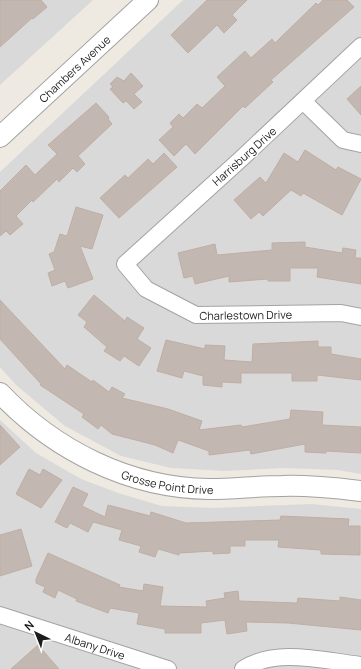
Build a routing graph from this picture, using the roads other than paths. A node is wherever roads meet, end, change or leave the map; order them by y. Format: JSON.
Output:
{"nodes":[{"id":1,"x":148,"y":0,"type":"edge"},
{"id":2,"x":361,"y":46,"type":"edge"},
{"id":3,"x":303,"y":101,"type":"junction"},
{"id":4,"x":0,"y":136,"type":"edge"},
{"id":5,"x":361,"y":144,"type":"edge"},
{"id":6,"x":125,"y":264,"type":"joint"},
{"id":7,"x":361,"y":317,"type":"edge"},
{"id":8,"x":0,"y":393,"type":"edge"},
{"id":9,"x":361,"y":491,"type":"edge"},
{"id":10,"x":0,"y":615,"type":"edge"},
{"id":11,"x":361,"y":665,"type":"edge"},
{"id":12,"x":168,"y":669,"type":"edge"},
{"id":13,"x":243,"y":669,"type":"edge"}],
"edges":[{"from":1,"to":4,"type":"street","name":"Chambers Avenue"},
{"from":2,"to":3,"type":"street","name":"Harrisburg Drive"},
{"from":3,"to":5,"type":"street"},
{"from":3,"to":6,"type":"street","name":"Harrisburg Drive"},
{"from":6,"to":7,"type":"street","name":"Charlestown Drive"},
{"from":8,"to":9,"type":"street","name":"Grosse Point Drive"},
{"from":10,"to":12,"type":"street","name":"Albany Drive"},
{"from":11,"to":13,"type":"street"}]}
